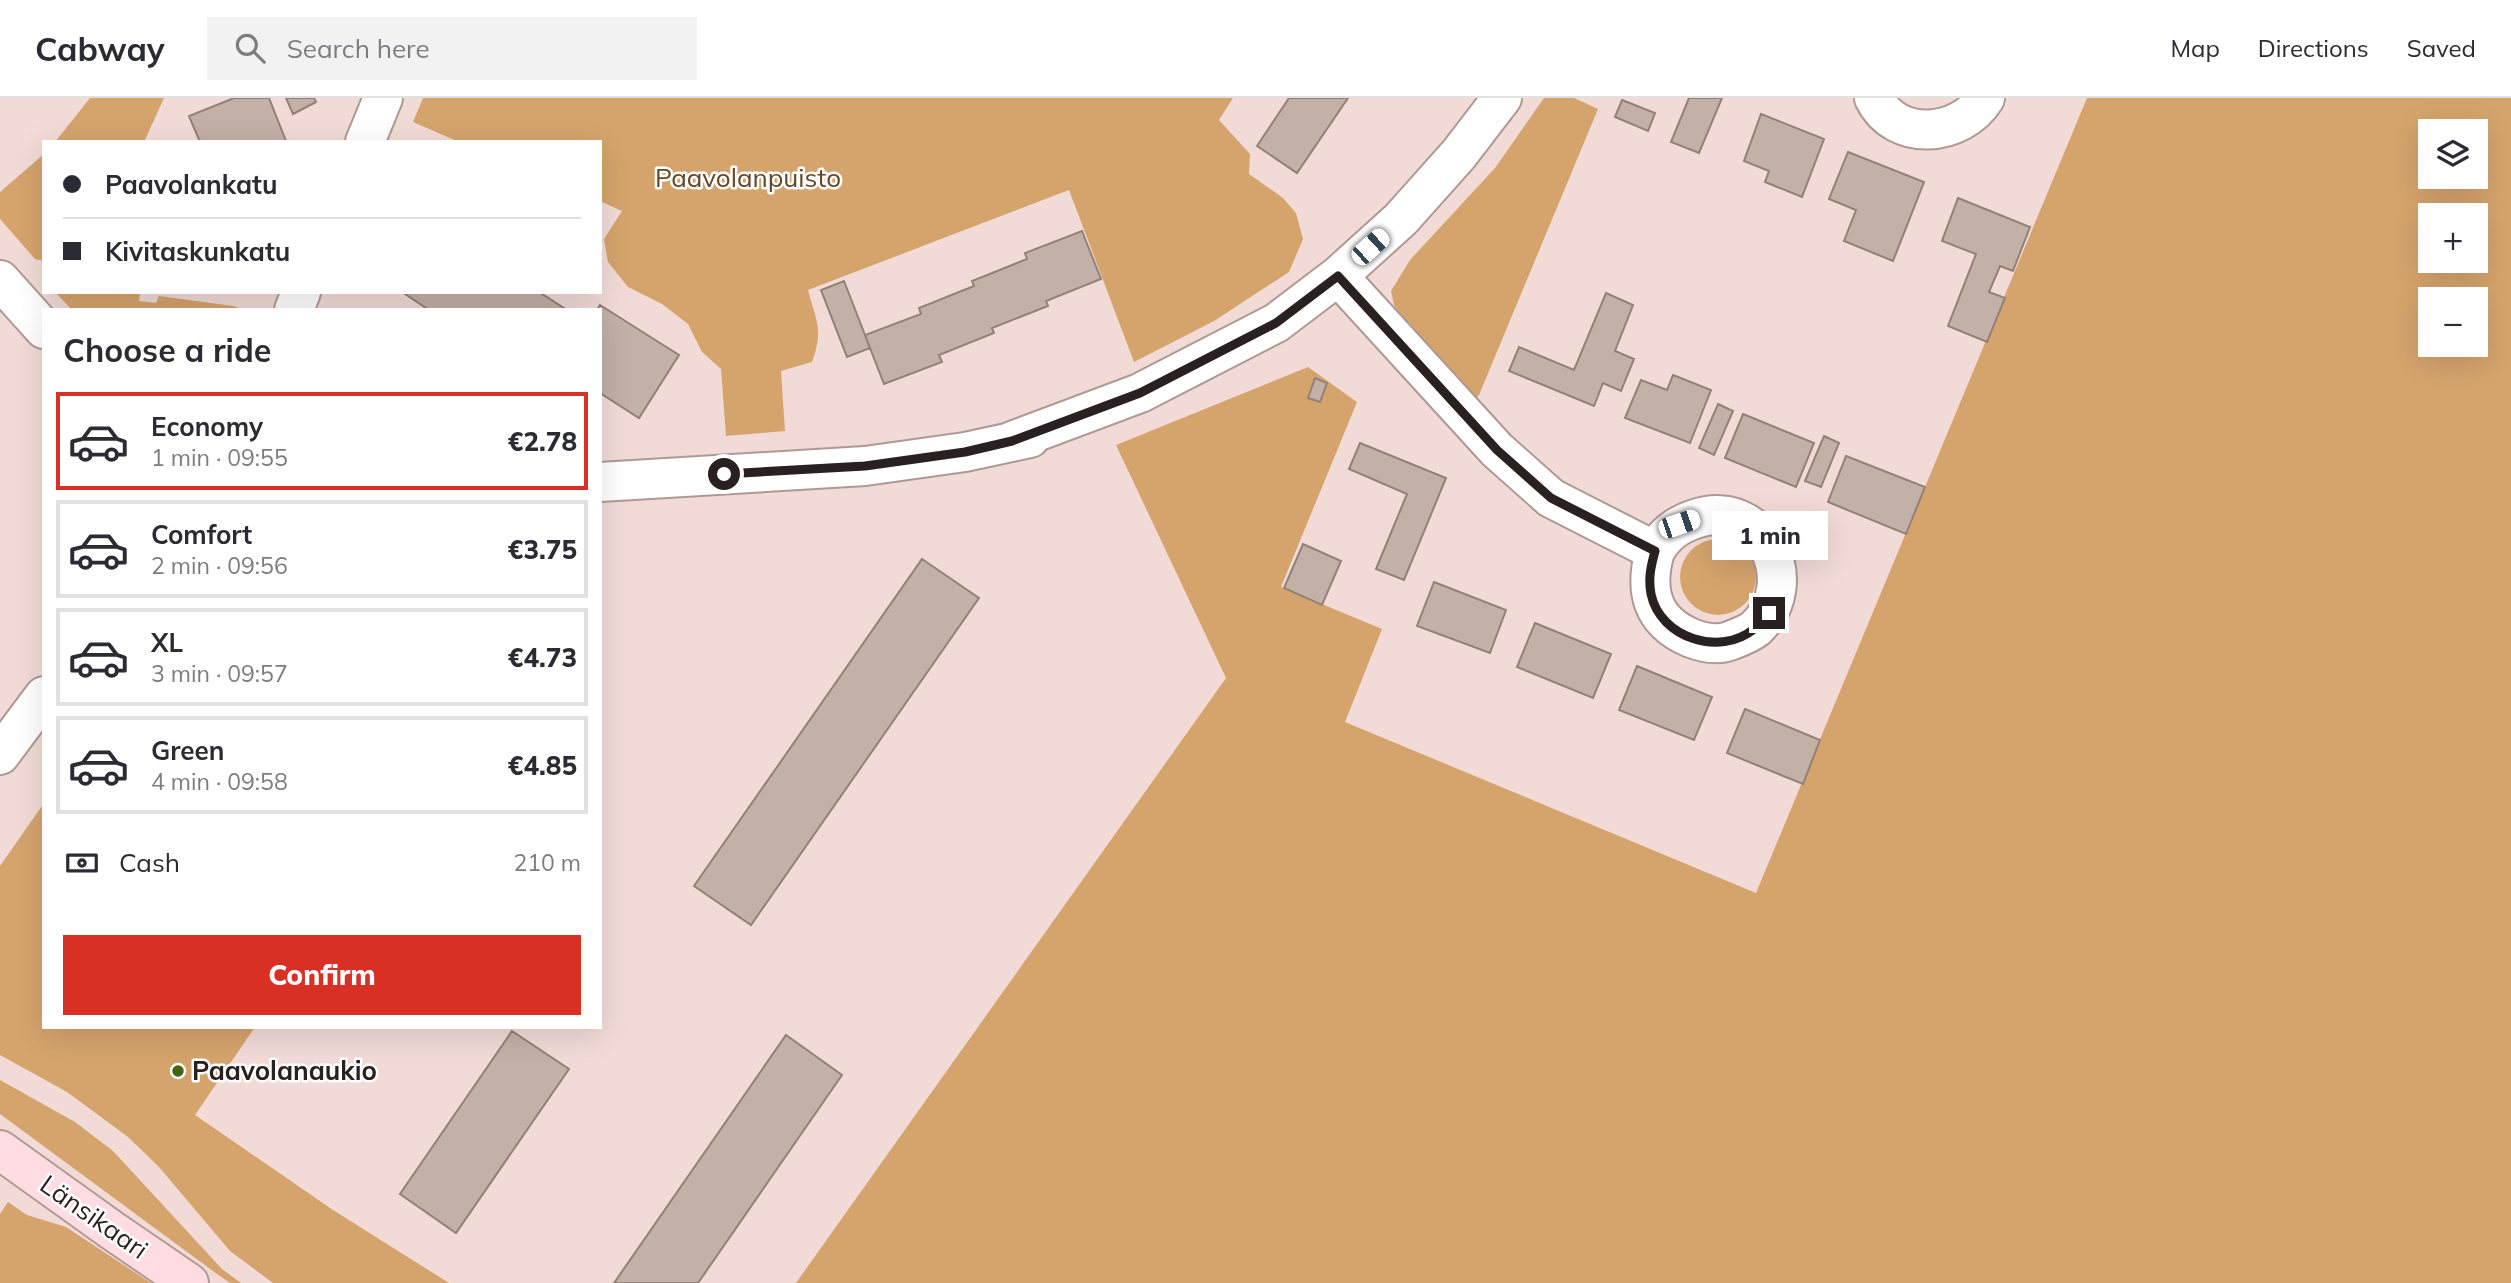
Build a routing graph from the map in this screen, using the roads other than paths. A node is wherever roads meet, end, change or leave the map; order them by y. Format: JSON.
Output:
{"nodes":[{"id":1,"x":383,"y":98,"type":"edge"},
{"id":2,"x":1502,"y":98,"type":"edge"},
{"id":3,"x":1874,"y":98,"type":"edge"},
{"id":4,"x":1985,"y":98,"type":"edge"},
{"id":5,"x":366,"y":140,"type":"edge"},
{"id":6,"x":1338,"y":276,"type":"junction"},
{"id":7,"x":0,"y":280,"type":"edge"},
{"id":8,"x":42,"y":327,"type":"edge"},
{"id":9,"x":602,"y":482,"type":"edge"},
{"id":10,"x":1655,"y":551,"type":"dead end"},
{"id":11,"x":42,"y":699,"type":"edge"},
{"id":12,"x":0,"y":755,"type":"edge"},
{"id":13,"x":0,"y":1150,"type":"edge"},
{"id":14,"x":189,"y":1283,"type":"edge"}],
"edges":[{"from":1,"to":5,"type":"street"},
{"from":2,"to":6,"type":"street"},
{"from":3,"to":4,"type":"street"},
{"from":6,"to":9,"type":"street"},
{"from":6,"to":10,"type":"street"},
{"from":7,"to":8,"type":"street"},
{"from":11,"to":12,"type":"street"},
{"from":13,"to":14,"type":"street","name":"Länsikaari"}]}
